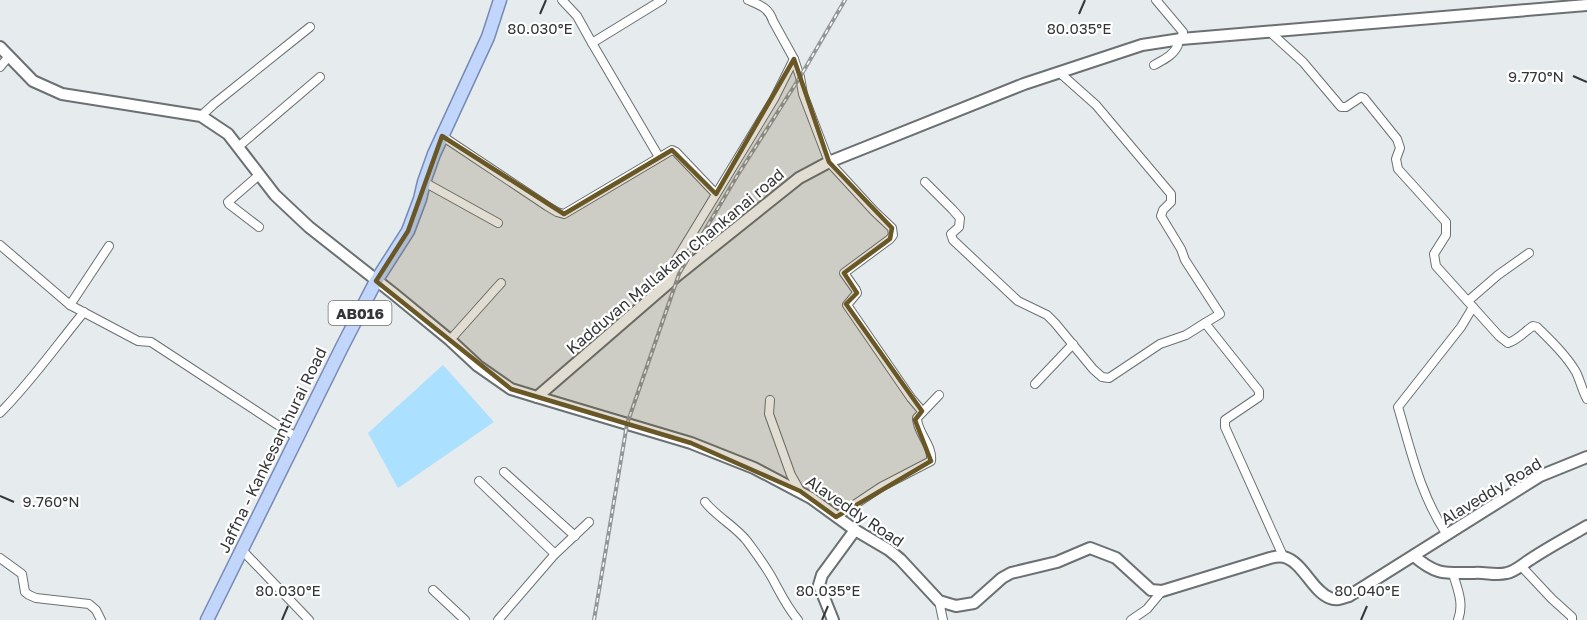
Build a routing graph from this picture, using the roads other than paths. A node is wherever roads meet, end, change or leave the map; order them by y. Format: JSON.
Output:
{"nodes":[{"id":1,"x":500,"y":0,"type":"edge"},
{"id":2,"x":562,"y":0,"type":"edge"},
{"id":3,"x":662,"y":0,"type":"edge"},
{"id":4,"x":748,"y":0,"type":"edge"},
{"id":5,"x":1156,"y":0,"type":"edge"},
{"id":6,"x":1569,"y":3,"type":"edge"},
{"id":7,"x":1587,"y":5,"type":"edge"},
{"id":8,"x":310,"y":27,"type":"dead end"},
{"id":9,"x":1269,"y":32,"type":"junction"},
{"id":10,"x":1178,"y":40,"type":"junction"},
{"id":11,"x":592,"y":43,"type":"junction"},
{"id":12,"x":0,"y":47,"type":"edge"},
{"id":13,"x":9,"y":56,"type":"junction"},
{"id":14,"x":794,"y":59,"type":"junction"},
{"id":15,"x":1154,"y":65,"type":"dead end"},
{"id":16,"x":0,"y":67,"type":"edge"},
{"id":17,"x":1060,"y":73,"type":"junction"},
{"id":18,"x":320,"y":77,"type":"dead end"},
{"id":19,"x":201,"y":116,"type":"junction"},
{"id":20,"x":442,"y":136,"type":"junction"},
{"id":21,"x":238,"y":147,"type":"junction"},
{"id":22,"x":659,"y":157,"type":"junction"},
{"id":23,"x":829,"y":162,"type":"junction"},
{"id":24,"x":259,"y":175,"type":"junction"},
{"id":25,"x":424,"y":182,"type":"junction"},
{"id":26,"x":925,"y":182,"type":"dead end"},
{"id":27,"x":716,"y":194,"type":"junction"},
{"id":28,"x":498,"y":223,"type":"dead end"},
{"id":29,"x":259,"y":227,"type":"dead end"},
{"id":30,"x":0,"y":245,"type":"edge"},
{"id":31,"x":109,"y":246,"type":"dead end"},
{"id":32,"x":1529,"y":253,"type":"dead end"},
{"id":33,"x":376,"y":281,"type":"junction"},
{"id":34,"x":501,"y":283,"type":"dead end"},
{"id":35,"x":655,"y":294,"type":"junction"},
{"id":36,"x":1470,"y":304,"type":"junction"},
{"id":37,"x":70,"y":305,"type":"junction"},
{"id":38,"x":84,"y":312,"type":"junction"},
{"id":39,"x":1205,"y":323,"type":"junction"},
{"id":40,"x":450,"y":340,"type":"junction"},
{"id":41,"x":1073,"y":344,"type":"junction"},
{"id":42,"x":1035,"y":384,"type":"dead end"},
{"id":43,"x":939,"y":395,"type":"dead end"},
{"id":44,"x":537,"y":397,"type":"junction"},
{"id":45,"x":1587,"y":399,"type":"edge"},
{"id":46,"x":770,"y":400,"type":"dead end"},
{"id":47,"x":922,"y":411,"type":"junction"},
{"id":48,"x":0,"y":413,"type":"edge"},
{"id":49,"x":296,"y":436,"type":"junction"},
{"id":50,"x":1587,"y":457,"type":"edge"},
{"id":51,"x":504,"y":472,"type":"dead end"},
{"id":52,"x":479,"y":481,"type":"dead end"},
{"id":53,"x":800,"y":491,"type":"junction"},
{"id":54,"x":705,"y":502,"type":"dead end"},
{"id":55,"x":836,"y":517,"type":"junction"},
{"id":56,"x":589,"y":522,"type":"dead end"},
{"id":57,"x":1587,"y":525,"type":"edge"},
{"id":58,"x":855,"y":530,"type":"junction"},
{"id":59,"x":1447,"y":535,"type":"junction"},
{"id":60,"x":575,"y":536,"type":"junction"},
{"id":61,"x":242,"y":549,"type":"junction"},
{"id":62,"x":555,"y":554,"type":"junction"},
{"id":63,"x":1283,"y":556,"type":"junction"},
{"id":64,"x":1414,"y":556,"type":"junction"},
{"id":65,"x":0,"y":558,"type":"edge"},
{"id":66,"x":1521,"y":566,"type":"junction"},
{"id":67,"x":1453,"y":574,"type":"junction"},
{"id":68,"x":433,"y":590,"type":"dead end"},
{"id":69,"x":1162,"y":591,"type":"junction"},
{"id":70,"x":939,"y":601,"type":"junction"},
{"id":71,"x":101,"y":620,"type":"edge"},
{"id":72,"x":207,"y":620,"type":"edge"},
{"id":73,"x":309,"y":620,"type":"edge"},
{"id":74,"x":465,"y":620,"type":"edge"},
{"id":75,"x":498,"y":620,"type":"edge"},
{"id":76,"x":798,"y":620,"type":"edge"},
{"id":77,"x":832,"y":620,"type":"edge"},
{"id":78,"x":944,"y":620,"type":"edge"},
{"id":79,"x":1131,"y":620,"type":"edge"},
{"id":80,"x":1458,"y":620,"type":"edge"},
{"id":81,"x":1572,"y":620,"type":"edge"}],
"edges":[{"from":1,"to":20,"type":"main road","name":"Jaffna - Kankesanthurai Road","number":"AB016"},
{"from":2,"to":11,"type":"street"},
{"from":3,"to":11,"type":"street"},
{"from":4,"to":14,"type":"street"},
{"from":5,"to":10,"type":"street"},
{"from":6,"to":7,"type":"main road","name":"Kadduvan Mallakam Chankanai road"},
{"from":6,"to":9,"type":"main road","name":"Kadduvan Mallakam Chankanai road"},
{"from":8,"to":19,"type":"street"},
{"from":9,"to":10,"type":"main road","name":"Kadduvan Mallakam Chankanai road"},
{"from":9,"to":36,"type":"street"},
{"from":10,"to":15,"type":"street"},
{"from":10,"to":17,"type":"main road","name":"Kadduvan Mallakam Chankanai road"},
{"from":11,"to":22,"type":"street"},
{"from":12,"to":13,"type":"main road"},
{"from":13,"to":16,"type":"street"},
{"from":13,"to":19,"type":"main road"},
{"from":14,"to":23,"type":"street"},
{"from":14,"to":27,"type":"street"},
{"from":17,"to":23,"type":"main road","name":"Kadduvan Mallakam Chankanai road"},
{"from":17,"to":39,"type":"street"},
{"from":18,"to":21,"type":"street"},
{"from":19,"to":21,"type":"main road"},
{"from":20,"to":22,"type":"street"},
{"from":20,"to":25,"type":"main road","name":"Jaffna - Kankesanthurai Road","number":"AB016"},
{"from":21,"to":24,"type":"main road"},
{"from":22,"to":27,"type":"street"},
{"from":23,"to":35,"type":"main road","name":"Kadduvan Mallakam Chankanai road"},
{"from":23,"to":47,"type":"street"},
{"from":24,"to":29,"type":"street"},
{"from":24,"to":33,"type":"main road"},
{"from":25,"to":28,"type":"street"},
{"from":25,"to":33,"type":"main road","name":"Jaffna - Kankesanthurai Road","number":"AB016"},
{"from":26,"to":41,"type":"street"},
{"from":27,"to":35,"type":"street"},
{"from":30,"to":37,"type":"street"},
{"from":31,"to":37,"type":"street"},
{"from":32,"to":36,"type":"street"},
{"from":33,"to":40,"type":"main road"},
{"from":33,"to":49,"type":"main road","name":"Jaffna - Kankesanthurai Road","number":"AB016"},
{"from":34,"to":40,"type":"street"},
{"from":35,"to":44,"type":"main road","name":"Kadduvan Mallakam Chankanai road"},
{"from":36,"to":45,"type":"street"},
{"from":36,"to":59,"type":"street"},
{"from":37,"to":38,"type":"street"},
{"from":38,"to":48,"type":"street"},
{"from":38,"to":49,"type":"street"},
{"from":39,"to":41,"type":"street"},
{"from":39,"to":63,"type":"street"},
{"from":40,"to":44,"type":"main road"},
{"from":41,"to":42,"type":"street"},
{"from":43,"to":47,"type":"street"},
{"from":44,"to":53,"type":"main road","name":"Alaveddy Road"},
{"from":46,"to":53,"type":"street"},
{"from":47,"to":55,"type":"street"},
{"from":49,"to":61,"type":"main road","name":"Jaffna - Kankesanthurai Road","number":"AB016"},
{"from":50,"to":59,"type":"main road","name":"Alaveddy Road"},
{"from":51,"to":60,"type":"street"},
{"from":52,"to":62,"type":"street"},
{"from":53,"to":55,"type":"main road","name":"Alaveddy Road"},
{"from":54,"to":76,"type":"street"},
{"from":55,"to":58,"type":"main road","name":"Alaveddy Road"},
{"from":56,"to":60,"type":"street"},
{"from":57,"to":66,"type":"main road"},
{"from":58,"to":70,"type":"main road","name":"Alaveddy Road"},
{"from":58,"to":77,"type":"main road"},
{"from":59,"to":64,"type":"main road","name":"Alaveddy Road"},
{"from":60,"to":62,"type":"street"},
{"from":61,"to":72,"type":"main road","name":"Jaffna - Kankesanthurai Road","number":"AB016"},
{"from":61,"to":73,"type":"street"},
{"from":62,"to":75,"type":"street"},
{"from":63,"to":64,"type":"main road","name":"Alaveddy Road"},
{"from":63,"to":69,"type":"main road"},
{"from":64,"to":67,"type":"main road"},
{"from":65,"to":71,"type":"street"},
{"from":66,"to":67,"type":"main road"},
{"from":66,"to":81,"type":"street"},
{"from":67,"to":80,"type":"street"},
{"from":68,"to":74,"type":"street"},
{"from":69,"to":70,"type":"main road"},
{"from":69,"to":79,"type":"street"},
{"from":70,"to":78,"type":"street"}]}
